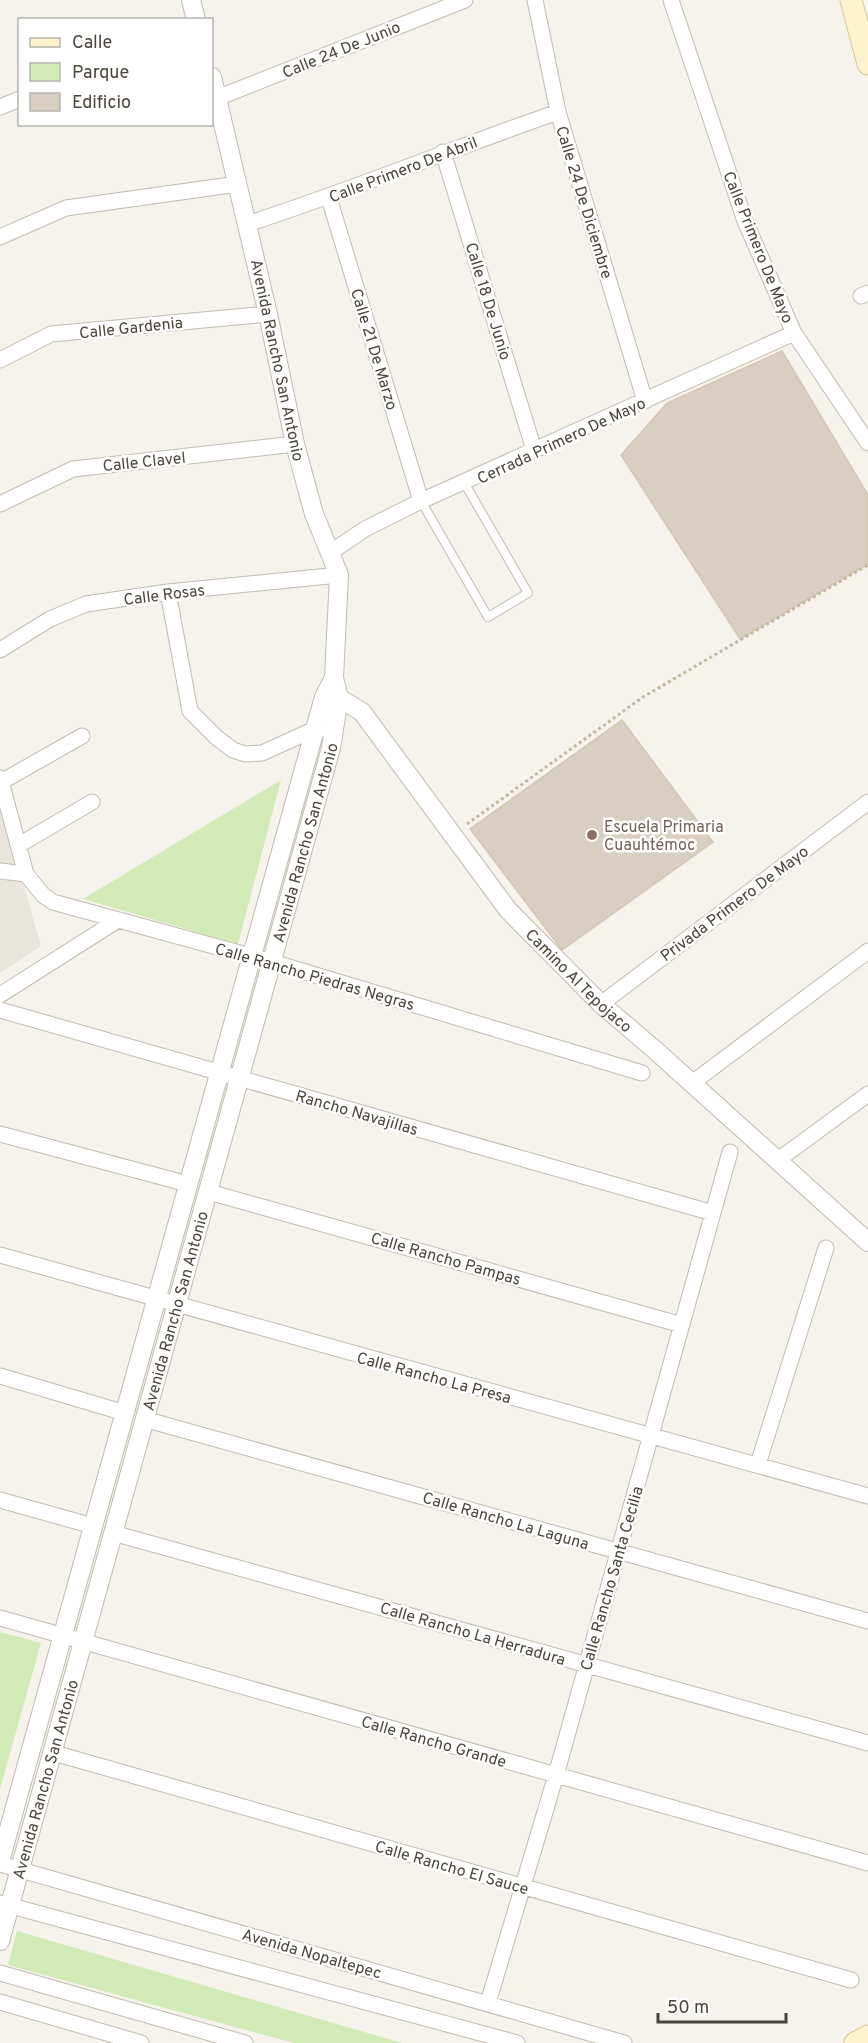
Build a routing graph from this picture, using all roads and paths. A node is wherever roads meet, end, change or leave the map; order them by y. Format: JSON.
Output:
{"nodes":[{"id":1,"x":191,"y":0,"type":"edge"},
{"id":2,"x":465,"y":0,"type":"edge"},
{"id":3,"x":535,"y":0,"type":"edge"},
{"id":4,"x":671,"y":0,"type":"edge"},
{"id":5,"x":851,"y":0,"type":"edge"},
{"id":6,"x":196,"y":18,"type":"edge"},
{"id":7,"x":867,"y":53,"type":"edge"},
{"id":8,"x":213,"y":81,"type":"edge"},
{"id":9,"x":217,"y":98,"type":"junction"},
{"id":10,"x":18,"y":100,"type":"edge"},
{"id":11,"x":0,"y":107,"type":"edge"},
{"id":12,"x":558,"y":112,"type":"junction"},
{"id":13,"x":443,"y":152,"type":"junction"},
{"id":14,"x":238,"y":184,"type":"junction"},
{"id":15,"x":329,"y":198,"type":"junction"},
{"id":16,"x":247,"y":224,"type":"junction"},
{"id":17,"x":0,"y":237,"type":"edge"},
{"id":18,"x":268,"y":314,"type":"junction"},
{"id":19,"x":794,"y":333,"type":"junction"},
{"id":20,"x":0,"y":360,"type":"edge"},
{"id":21,"x":645,"y":401,"type":"junction"},
{"id":22,"x":295,"y":444,"type":"junction"},
{"id":23,"x":868,"y":444,"type":"edge"},
{"id":24,"x":534,"y":450,"type":"junction"},
{"id":25,"x":465,"y":484,"type":"junction"},
{"id":26,"x":421,"y":501,"type":"junction"},
{"id":27,"x":0,"y":504,"type":"edge"},
{"id":28,"x":331,"y":552,"type":"junction"},
{"id":29,"x":868,"y":565,"type":"edge"},
{"id":30,"x":339,"y":575,"type":"junction"},
{"id":31,"x":168,"y":592,"type":"junction"},
{"id":32,"x":0,"y":650,"type":"edge"},
{"id":33,"x":331,"y":697,"type":"junction"},
{"id":34,"x":315,"y":729,"type":"junction"},
{"id":35,"x":334,"y":729,"type":"junction"},
{"id":36,"x":82,"y":736,"type":"dead end"},
{"id":37,"x":1,"y":780,"type":"edge"},
{"id":38,"x":92,"y":802,"type":"dead end"},
{"id":39,"x":868,"y":802,"type":"edge"},
{"id":40,"x":453,"y":835,"type":"junction"},
{"id":41,"x":19,"y":845,"type":"junction"},
{"id":42,"x":0,"y":871,"type":"edge"},
{"id":43,"x":26,"y":874,"type":"junction"},
{"id":44,"x":118,"y":920,"type":"junction"},
{"id":45,"x":868,"y":951,"type":"edge"},
{"id":46,"x":250,"y":957,"type":"junction"},
{"id":47,"x":272,"y":962,"type":"junction"},
{"id":48,"x":0,"y":995,"type":"edge"},
{"id":49,"x":601,"y":1004,"type":"junction"},
{"id":50,"x":0,"y":1010,"type":"edge"},
{"id":51,"x":220,"y":1072,"type":"junction"},
{"id":52,"x":642,"y":1073,"type":"dead end"},
{"id":53,"x":240,"y":1078,"type":"junction"},
{"id":54,"x":692,"y":1083,"type":"junction"},
{"id":55,"x":868,"y":1094,"type":"edge"},
{"id":56,"x":0,"y":1134,"type":"edge"},
{"id":57,"x":730,"y":1152,"type":"dead end"},
{"id":58,"x":778,"y":1160,"type":"junction"},
{"id":59,"x":188,"y":1184,"type":"junction"},
{"id":60,"x":209,"y":1192,"type":"junction"},
{"id":61,"x":713,"y":1213,"type":"junction"},
{"id":62,"x":867,"y":1238,"type":"edge"},
{"id":63,"x":826,"y":1248,"type":"dead end"},
{"id":64,"x":0,"y":1255,"type":"edge"},
{"id":65,"x":156,"y":1300,"type":"junction"},
{"id":66,"x":176,"y":1306,"type":"junction"},
{"id":67,"x":682,"y":1325,"type":"junction"},
{"id":68,"x":0,"y":1376,"type":"edge"},
{"id":69,"x":125,"y":1413,"type":"junction"},
{"id":70,"x":144,"y":1419,"type":"junction"},
{"id":71,"x":652,"y":1437,"type":"junction"},
{"id":72,"x":758,"y":1464,"type":"junction"},
{"id":73,"x":868,"y":1496,"type":"edge"},
{"id":74,"x":0,"y":1500,"type":"edge"},
{"id":75,"x":93,"y":1526,"type":"junction"},
{"id":76,"x":113,"y":1533,"type":"junction"},
{"id":77,"x":618,"y":1551,"type":"junction"},
{"id":78,"x":0,"y":1618,"type":"edge"},
{"id":79,"x":868,"y":1621,"type":"edge"},
{"id":80,"x":63,"y":1635,"type":"junction"},
{"id":81,"x":83,"y":1641,"type":"junction"},
{"id":82,"x":586,"y":1665,"type":"junction"},
{"id":83,"x":868,"y":1743,"type":"edge"},
{"id":84,"x":54,"y":1753,"type":"junction"},
{"id":85,"x":556,"y":1775,"type":"junction"},
{"id":86,"x":0,"y":1862,"type":"edge"},
{"id":87,"x":868,"y":1863,"type":"edge"},
{"id":88,"x":21,"y":1869,"type":"junction"},
{"id":89,"x":523,"y":1888,"type":"junction"},
{"id":90,"x":5,"y":1904,"type":"edge"},
{"id":91,"x":0,"y":1941,"type":"edge"},
{"id":92,"x":0,"y":1973,"type":"edge"},
{"id":93,"x":851,"y":1980,"type":"dead end"},
{"id":94,"x":0,"y":2002,"type":"edge"},
{"id":95,"x":488,"y":2003,"type":"junction"},
{"id":96,"x":141,"y":2043,"type":"edge"},
{"id":97,"x":245,"y":2043,"type":"edge"},
{"id":98,"x":517,"y":2043,"type":"edge"},
{"id":99,"x":624,"y":2043,"type":"edge"}],
"edges":[{"from":1,"to":6,"type":"street"},
{"from":2,"to":9,"type":"street","name":"Calle 24 De Junio"},
{"from":3,"to":12,"type":"street","name":"Calle 24 De Diciembre"},
{"from":4,"to":19,"type":"street","name":"Calle Primero De Mayo"},
{"from":5,"to":7,"type":"main road"},
{"from":8,"to":9,"type":"street","name":"Avenida Rancho San Antonio"},
{"from":9,"to":14,"type":"street","name":"Avenida Rancho San Antonio"},
{"from":10,"to":11,"type":"street"},
{"from":12,"to":13,"type":"street","name":"Calle Primero De Abril"},
{"from":12,"to":21,"type":"street","name":"Calle 24 De Diciembre"},
{"from":13,"to":15,"type":"street","name":"Calle Primero De Abril"},
{"from":13,"to":24,"type":"street","name":"Calle 18 De Junio"},
{"from":14,"to":16,"type":"street","name":"Avenida Rancho San Antonio"},
{"from":14,"to":17,"type":"street"},
{"from":15,"to":16,"type":"street","name":"Calle Primero De Abril"},
{"from":15,"to":26,"type":"street","name":"Calle 21 De Marzo"},
{"from":16,"to":18,"type":"street","name":"Avenida Rancho San Antonio"},
{"from":18,"to":20,"type":"street","name":"Calle Gardenia"},
{"from":18,"to":22,"type":"street","name":"Avenida Rancho San Antonio"},
{"from":19,"to":21,"type":"street","name":"Cerrada Primero De Mayo"},
{"from":19,"to":23,"type":"street","name":"Calle Primero De Mayo"},
{"from":21,"to":24,"type":"street","name":"Cerrada Primero De Mayo"},
{"from":22,"to":27,"type":"street","name":"Calle Clavel"},
{"from":22,"to":28,"type":"street","name":"Avenida Rancho San Antonio"},
{"from":24,"to":25,"type":"street","name":"Cerrada Primero De Mayo"},
{"from":25,"to":26,"type":"street","name":"Cerrada Primero De Mayo"},
{"from":25,"to":26,"type":"lane"},
{"from":26,"to":28,"type":"street","name":"Cerrada Primero De Mayo"},
{"from":28,"to":30,"type":"street","name":"Avenida Rancho San Antonio"},
{"from":29,"to":40,"type":"path"},
{"from":30,"to":31,"type":"street","name":"Calle Rosas"},
{"from":30,"to":33,"type":"street","name":"Avenida Rancho San Antonio"},
{"from":31,"to":32,"type":"street","name":"Calle Rosas"},
{"from":31,"to":34,"type":"street"},
{"from":33,"to":34,"type":"street","name":"Avenida Rancho San Antonio"},
{"from":33,"to":35,"type":"street","name":"Avenida Rancho San Antonio"},
{"from":33,"to":40,"type":"street","name":"Camino Al Tepojaco"},
{"from":34,"to":35,"type":"street"},
{"from":34,"to":46,"type":"street","name":"Avenida Rancho San Antonio"},
{"from":35,"to":47,"type":"street","name":"Avenida Rancho San Antonio"},
{"from":36,"to":37,"type":"street"},
{"from":37,"to":41,"type":"street","name":"Calle Rancho Piedras Negras"},
{"from":38,"to":41,"type":"street"},
{"from":39,"to":49,"type":"street","name":"Privada Primero De Mayo"},
{"from":40,"to":49,"type":"street","name":"Camino Al Tepojaco"},
{"from":41,"to":43,"type":"street","name":"Calle Rancho Piedras Negras"},
{"from":42,"to":43,"type":"street"},
{"from":43,"to":44,"type":"street","name":"Calle Rancho Piedras Negras"},
{"from":44,"to":46,"type":"street","name":"Calle Rancho Piedras Negras"},
{"from":44,"to":48,"type":"street"},
{"from":45,"to":54,"type":"street"},
{"from":46,"to":47,"type":"street","name":"Calle Rancho Piedras Negras"},
{"from":46,"to":51,"type":"street","name":"Avenida Rancho San Antonio"},
{"from":47,"to":52,"type":"street","name":"Calle Rancho Piedras Negras"},
{"from":47,"to":53,"type":"street","name":"Avenida Rancho San Antonio"},
{"from":49,"to":54,"type":"street","name":"Camino Al Tepojaco"},
{"from":50,"to":51,"type":"street","name":"Rancho Navajillas"},
{"from":51,"to":53,"type":"street","name":"Rancho Navajillas"},
{"from":51,"to":59,"type":"street","name":"Avenida Rancho San Antonio"},
{"from":53,"to":60,"type":"street","name":"Avenida Rancho San Antonio"},
{"from":53,"to":61,"type":"street","name":"Rancho Navajillas"},
{"from":54,"to":58,"type":"street","name":"Camino Al Tepojaco"},
{"from":55,"to":58,"type":"street"},
{"from":56,"to":59,"type":"street"},
{"from":57,"to":61,"type":"street","name":"Calle Rancho Santa Cecilia"},
{"from":58,"to":62,"type":"street","name":"Camino Al Tepojaco"},
{"from":59,"to":65,"type":"street","name":"Avenida Rancho San Antonio"},
{"from":60,"to":66,"type":"street","name":"Avenida Rancho San Antonio"},
{"from":60,"to":67,"type":"street","name":"Calle Rancho Pampas"},
{"from":61,"to":67,"type":"street","name":"Calle Rancho Santa Cecilia"},
{"from":63,"to":72,"type":"street"},
{"from":64,"to":65,"type":"street","name":"Calle Rancho La Presa"},
{"from":65,"to":66,"type":"street","name":"Calle Rancho La Presa"},
{"from":65,"to":69,"type":"street","name":"Avenida Rancho San Antonio"},
{"from":66,"to":70,"type":"street","name":"Avenida Rancho San Antonio"},
{"from":66,"to":71,"type":"street","name":"Calle Rancho La Presa"},
{"from":67,"to":71,"type":"street","name":"Calle Rancho Santa Cecilia"},
{"from":68,"to":69,"type":"street"},
{"from":69,"to":75,"type":"street","name":"Avenida Rancho San Antonio"},
{"from":70,"to":76,"type":"street","name":"Avenida Rancho San Antonio"},
{"from":70,"to":77,"type":"street","name":"Calle Rancho La Laguna"},
{"from":71,"to":72,"type":"street","name":"Calle Rancho La Presa"},
{"from":71,"to":77,"type":"street","name":"Calle Rancho Santa Cecilia"},
{"from":72,"to":73,"type":"street","name":"Calle Rancho La Presa"},
{"from":74,"to":75,"type":"street"},
{"from":75,"to":80,"type":"street","name":"Avenida Rancho San Antonio"},
{"from":76,"to":81,"type":"street","name":"Avenida Rancho San Antonio"},
{"from":76,"to":82,"type":"street","name":"Calle Rancho La Herradura"},
{"from":77,"to":79,"type":"street","name":"Calle Rancho La Laguna"},
{"from":77,"to":82,"type":"street","name":"Calle Rancho Santa Cecilia"},
{"from":78,"to":80,"type":"street","name":"Calle Rancho Grande"},
{"from":80,"to":81,"type":"street","name":"Calle Rancho Grande"},
{"from":80,"to":86,"type":"street","name":"Avenida Rancho San Antonio"},
{"from":81,"to":84,"type":"street","name":"Avenida Rancho San Antonio"},
{"from":81,"to":85,"type":"street","name":"Calle Rancho Grande"},
{"from":82,"to":83,"type":"street","name":"Calle Rancho La Herradura"},
{"from":82,"to":85,"type":"street","name":"Calle Rancho Santa Cecilia"},
{"from":84,"to":88,"type":"street","name":"Avenida Rancho San Antonio"},
{"from":84,"to":89,"type":"street","name":"Calle Rancho El Sauce"},
{"from":85,"to":87,"type":"street","name":"Calle Rancho Grande"},
{"from":85,"to":89,"type":"street","name":"Calle Rancho Santa Cecilia"},
{"from":86,"to":88,"type":"street","name":"Avenida Nopaltepec"},
{"from":88,"to":90,"type":"street","name":"Avenida Rancho San Antonio"},
{"from":88,"to":95,"type":"street","name":"Avenida Nopaltepec"},
{"from":89,"to":93,"type":"street","name":"Calle Rancho El Sauce"},
{"from":89,"to":95,"type":"street","name":"Calle Rancho Santa Cecilia"},
{"from":90,"to":91,"type":"street","name":"Avenida Rancho San Antonio"},
{"from":90,"to":98,"type":"street"},
{"from":92,"to":97,"type":"street"},
{"from":94,"to":96,"type":"street"},
{"from":95,"to":99,"type":"street","name":"Avenida Nopaltepec"}]}
